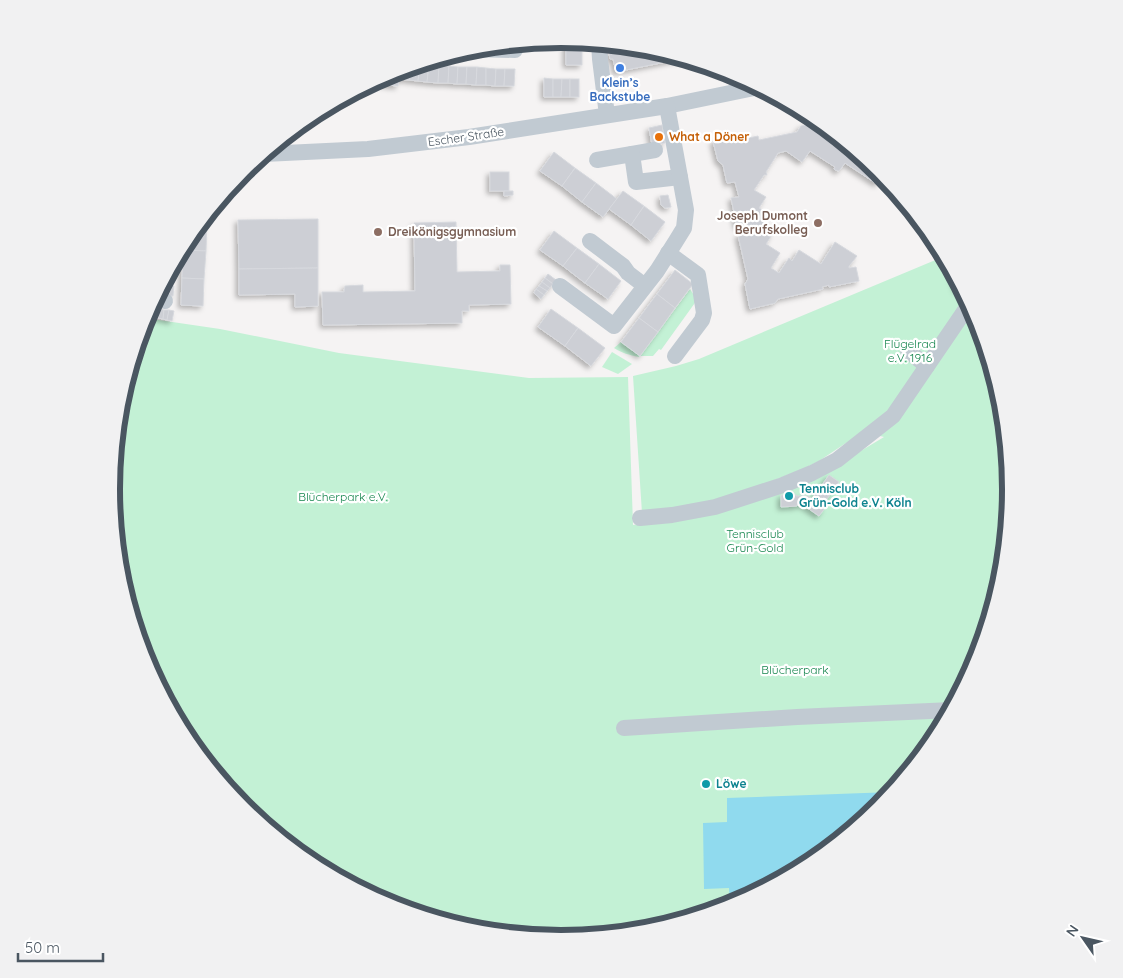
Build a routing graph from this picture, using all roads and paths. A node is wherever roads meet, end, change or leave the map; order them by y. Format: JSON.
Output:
{"nodes":[{"id":1,"x":599,"y":49,"type":"edge"},
{"id":2,"x":748,"y":89,"type":"edge"},
{"id":3,"x":667,"y":106,"type":"junction"},
{"id":4,"x":607,"y":115,"type":"junction"},
{"id":5,"x":655,"y":150,"type":"dead end"},
{"id":6,"x":274,"y":153,"type":"edge"},
{"id":7,"x":632,"y":154,"type":"junction"},
{"id":8,"x":598,"y":160,"type":"dead end"},
{"id":9,"x":680,"y":176,"type":"junction"},
{"id":10,"x":590,"y":241,"type":"dead end"},
{"id":11,"x":668,"y":253,"type":"junction"},
{"id":12,"x":560,"y":286,"type":"dead end"},
{"id":13,"x":645,"y":286,"type":"junction"},
{"id":14,"x":965,"y":311,"type":"edge"},
{"id":15,"x":908,"y":351,"type":"dead end"},
{"id":16,"x":675,"y":356,"type":"dead end"},
{"id":17,"x":927,"y":366,"type":"junction"},
{"id":18,"x":640,"y":518,"type":"dead end"},
{"id":19,"x":944,"y":710,"type":"edge"},
{"id":20,"x":624,"y":728,"type":"dead end"}],
"edges":[{"from":1,"to":4,"type":"street"},
{"from":2,"to":3,"type":"street","name":"Escher Straße"},
{"from":3,"to":4,"type":"street","name":"Escher Straße"},
{"from":3,"to":9,"type":"street"},
{"from":4,"to":6,"type":"street","name":"Escher Straße"},
{"from":5,"to":7,"type":"street"},
{"from":7,"to":8,"type":"street"},
{"from":7,"to":9,"type":"street"},
{"from":9,"to":11,"type":"street"},
{"from":10,"to":13,"type":"street"},
{"from":11,"to":13,"type":"street"},
{"from":11,"to":16,"type":"street"},
{"from":12,"to":13,"type":"street"},
{"from":14,"to":17,"type":"street"},
{"from":15,"to":17,"type":"street"},
{"from":17,"to":18,"type":"street"},
{"from":19,"to":20,"type":"street"}]}
